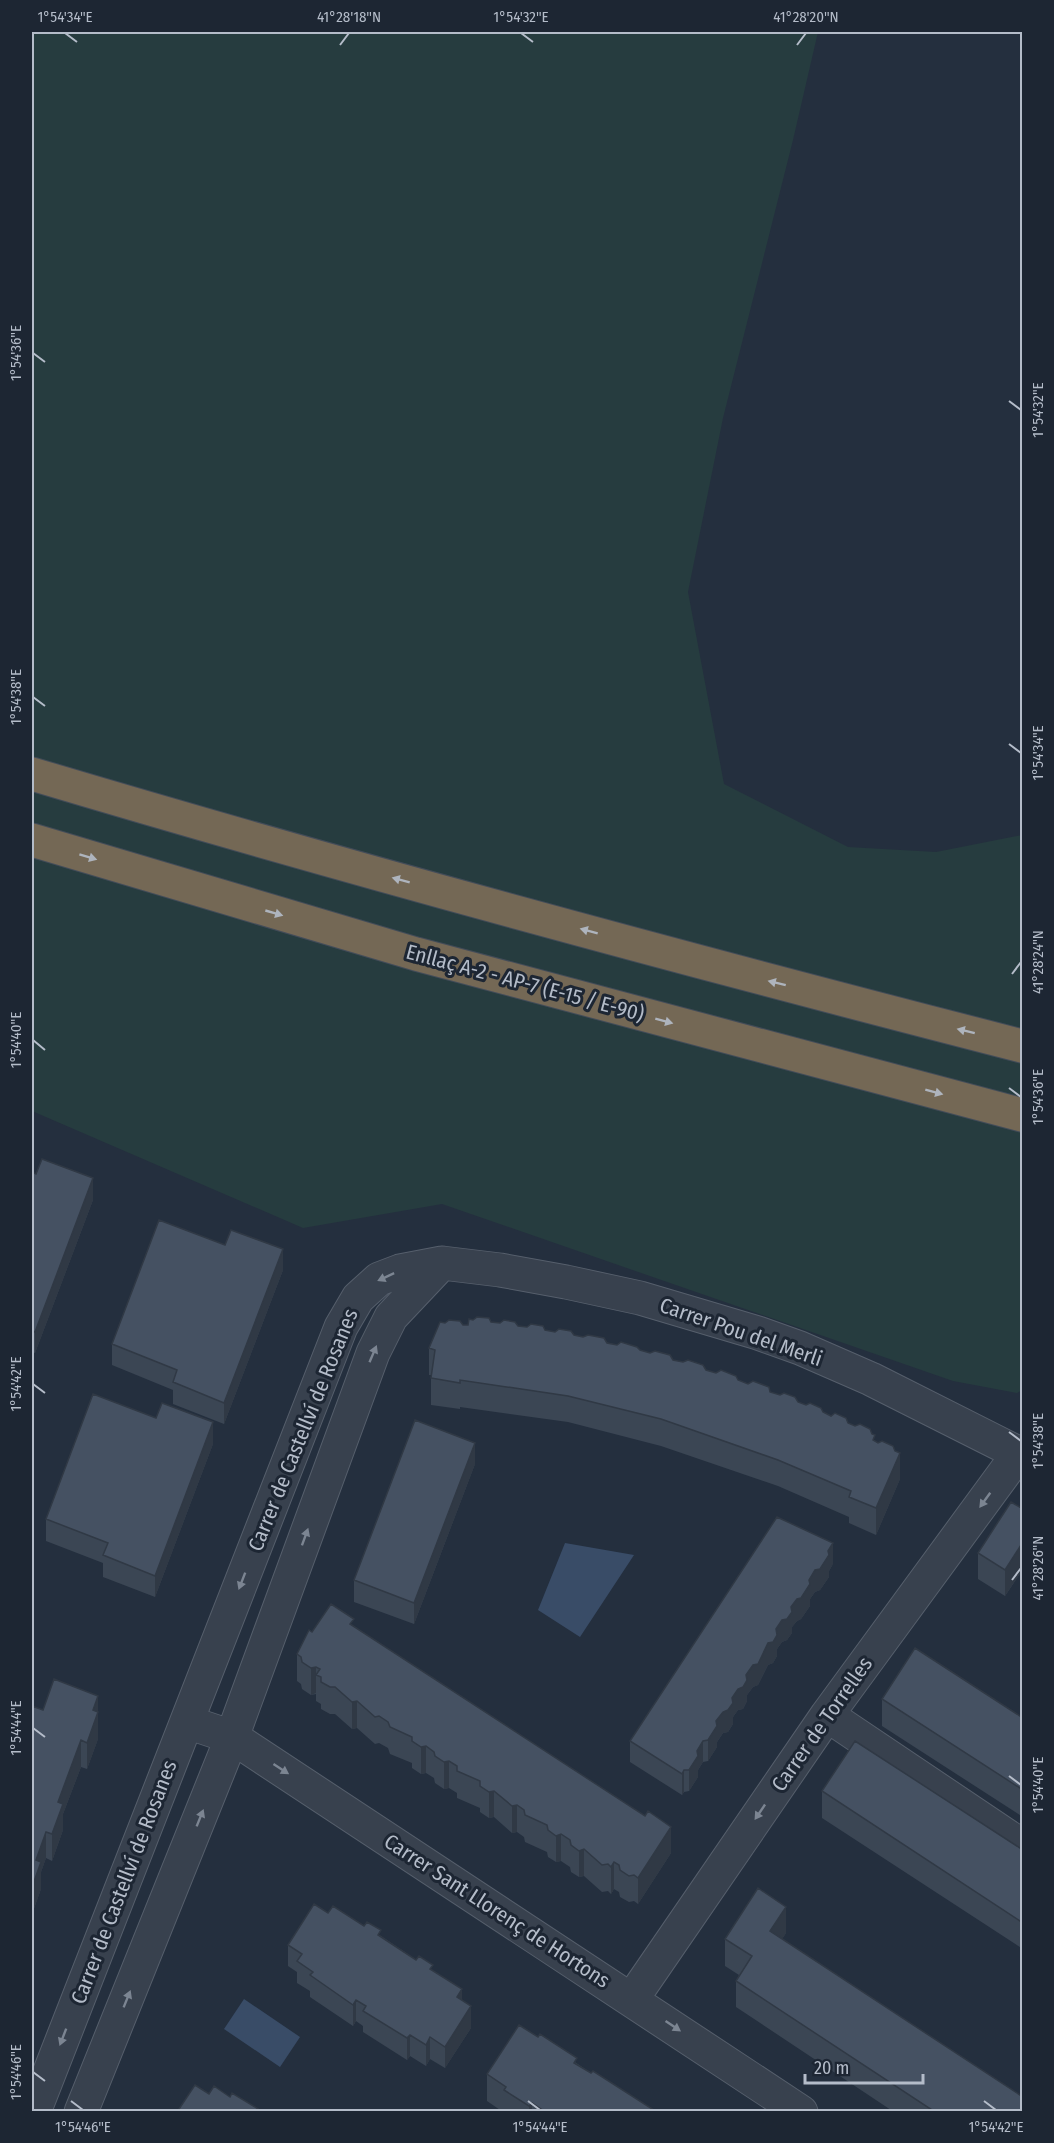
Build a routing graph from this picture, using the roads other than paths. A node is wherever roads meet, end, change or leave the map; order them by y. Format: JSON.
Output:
{"nodes":[{"id":1,"x":32,"y":774,"type":"edge"},
{"id":2,"x":32,"y":840,"type":"edge"},
{"id":3,"x":1023,"y":1046,"type":"edge"},
{"id":4,"x":1023,"y":1115,"type":"edge"},
{"id":5,"x":442,"y":1263,"type":"junction"},
{"id":6,"x":1021,"y":1454,"type":"edge"},
{"id":7,"x":827,"y":1715,"type":"junction"},
{"id":8,"x":187,"y":1722,"type":"junction"},
{"id":9,"x":232,"y":1737,"type":"junction"},
{"id":10,"x":1023,"y":1846,"type":"edge"},
{"id":11,"x":632,"y":1999,"type":"junction"},
{"id":12,"x":34,"y":2112,"type":"edge"},
{"id":13,"x":81,"y":2112,"type":"edge"},
{"id":14,"x":801,"y":2112,"type":"edge"}],
"edges":[{"from":3,"to":1,"type":"highway","one_way":true},
{"from":2,"to":4,"type":"highway","name":"Enllaç A-2 - AP-7 (E-15 / E-90)","one_way":true},
{"from":5,"to":6,"type":"street","name":"Carrer Pou del Merli"},
{"from":5,"to":8,"type":"street","name":"Carrer de Castellví de Rosanes","one_way":true},
{"from":9,"to":5,"type":"street","name":"Carrer de Castellví de Rosanes","one_way":true},
{"from":6,"to":7,"type":"street","name":"Carrer de Torrelles","one_way":true},
{"from":7,"to":10,"type":"street"},
{"from":7,"to":11,"type":"street","name":"Carrer de Torrelles","one_way":true},
{"from":8,"to":9,"type":"street","name":"Carrer Sant Llorenç de Hortons"},
{"from":8,"to":12,"type":"street","name":"Carrer de Castellví de Rosanes","one_way":true},
{"from":9,"to":11,"type":"street","name":"Carrer Sant Llorenç de Hortons","one_way":true},
{"from":13,"to":9,"type":"street","name":"Carrer de Castellví de Rosanes","one_way":true},
{"from":11,"to":14,"type":"street","name":"Carrer Sant Llorenç de Hortons","one_way":true}]}
